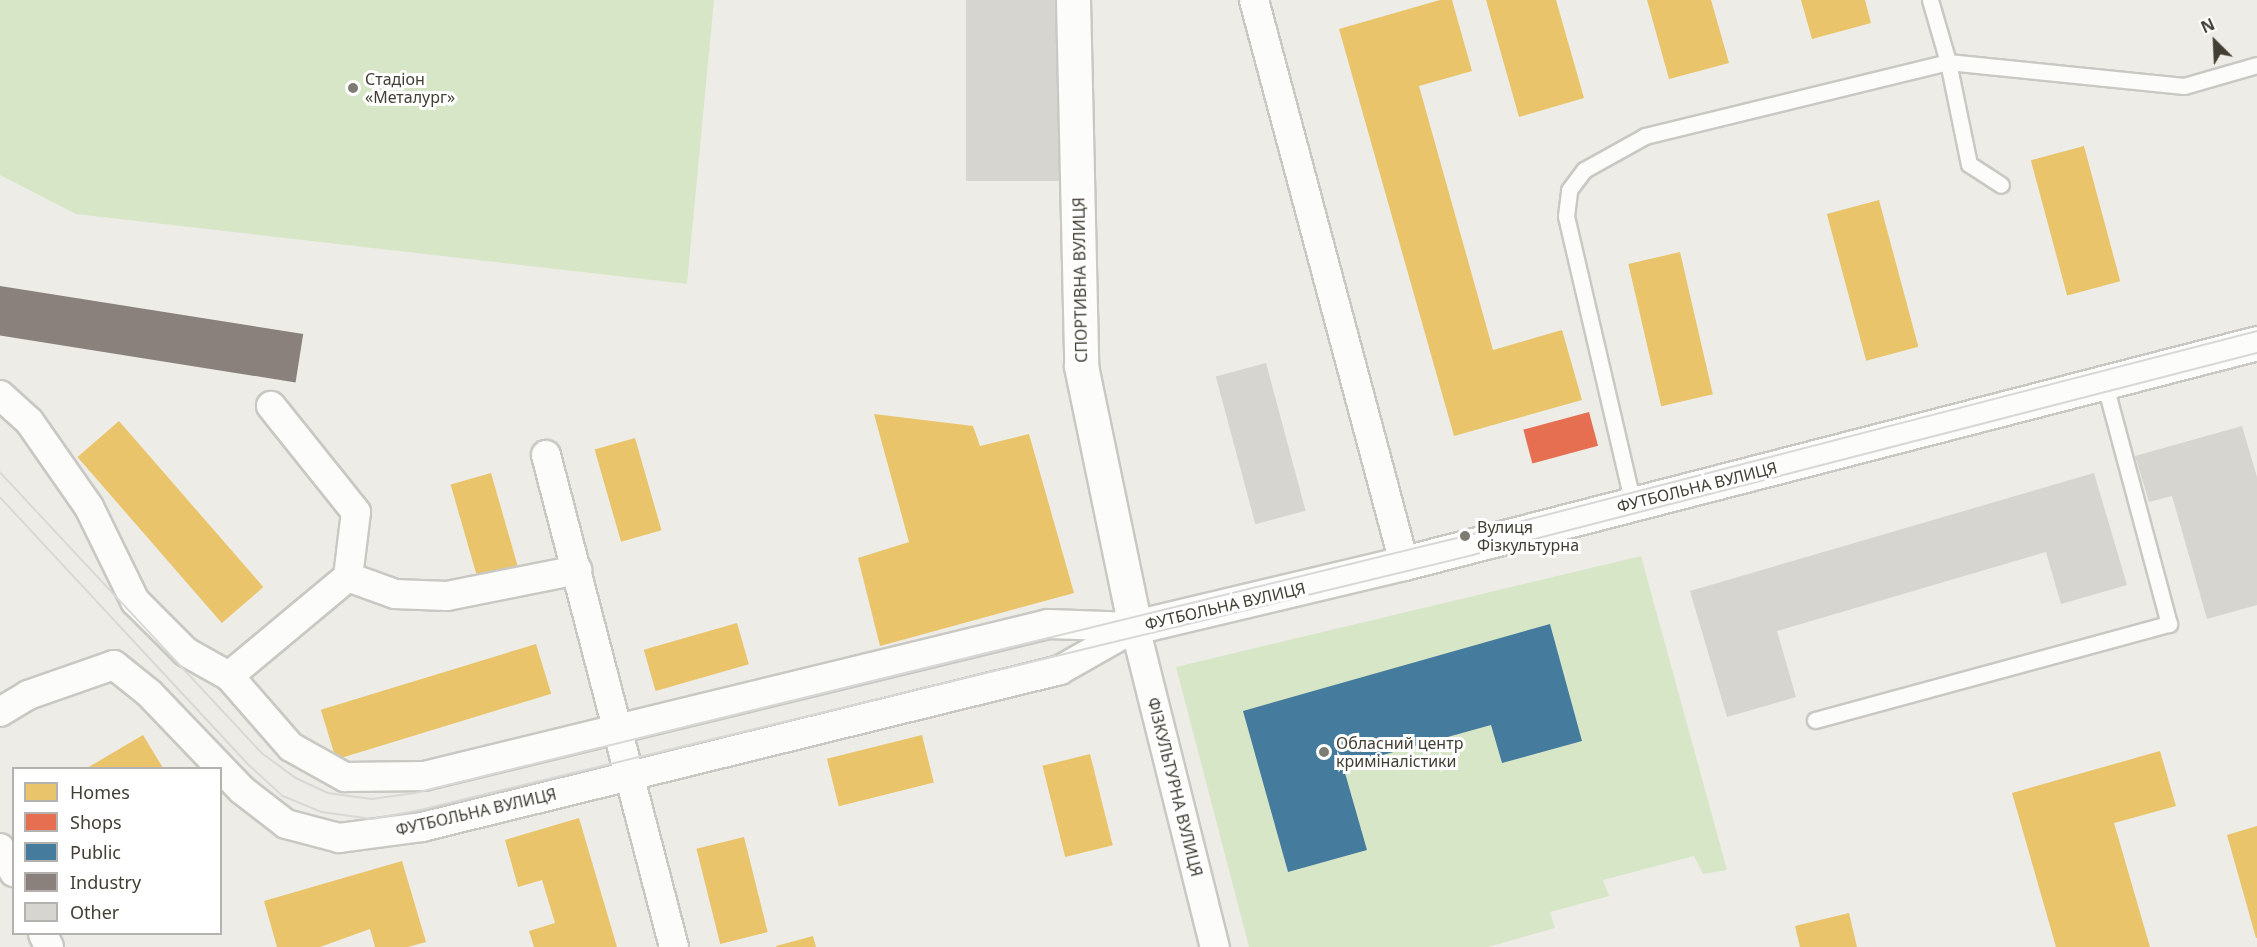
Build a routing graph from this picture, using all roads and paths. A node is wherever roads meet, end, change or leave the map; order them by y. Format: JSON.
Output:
{"nodes":[{"id":1,"x":1073,"y":0,"type":"edge"},
{"id":2,"x":1254,"y":0,"type":"edge"},
{"id":3,"x":1929,"y":0,"type":"edge"},
{"id":4,"x":1948,"y":62,"type":"junction"},
{"id":5,"x":2257,"y":65,"type":"edge"},
{"id":6,"x":2001,"y":185,"type":"dead end"},
{"id":7,"x":2257,"y":343,"type":"edge"},
{"id":8,"x":2104,"y":382,"type":"junction"},
{"id":9,"x":0,"y":395,"type":"edge"},
{"id":10,"x":271,"y":406,"type":"dead end"},
{"id":11,"x":546,"y":454,"type":"dead end"},
{"id":12,"x":1633,"y":504,"type":"junction"},
{"id":13,"x":1404,"y":563,"type":"junction"},
{"id":14,"x":577,"y":570,"type":"junction"},
{"id":15,"x":348,"y":577,"type":"junction"},
{"id":16,"x":1135,"y":627,"type":"junction"},
{"id":17,"x":229,"y":676,"type":"junction"},
{"id":18,"x":0,"y":712,"type":"edge"},
{"id":19,"x":1815,"y":720,"type":"dead end"},
{"id":20,"x":618,"y":729,"type":"junction"},
{"id":21,"x":220,"y":767,"type":"edge"},
{"id":22,"x":222,"y":769,"type":"edge"},
{"id":23,"x":629,"y":776,"type":"junction"},
{"id":24,"x":0,"y":848,"type":"edge"},
{"id":25,"x":12,"y":869,"type":"edge"},
{"id":26,"x":674,"y":947,"type":"edge"},
{"id":27,"x":1215,"y":947,"type":"edge"}],
"edges":[{"from":1,"to":16,"type":"street","name":"СПОРТИВНА ВУЛИЦЯ"},
{"from":2,"to":13,"type":"street"},
{"from":3,"to":4,"type":"lane"},
{"from":4,"to":5,"type":"lane"},
{"from":4,"to":6,"type":"lane"},
{"from":4,"to":12,"type":"lane"},
{"from":7,"to":8,"type":"street","name":"ФУТБОЛЬНА ВУЛИЦЯ"},
{"from":8,"to":12,"type":"street","name":"ФУТБОЛЬНА ВУЛИЦЯ"},
{"from":8,"to":19,"type":"lane"},
{"from":9,"to":17,"type":"street","name":"ФУТБОЛЬНА ВУЛИЦЯ"},
{"from":10,"to":15,"type":"street"},
{"from":11,"to":14,"type":"street"},
{"from":12,"to":13,"type":"street","name":"ФУТБОЛЬНА ВУЛИЦЯ"},
{"from":13,"to":16,"type":"street","name":"ФУТБОЛЬНА ВУЛИЦЯ"},
{"from":14,"to":15,"type":"street"},
{"from":14,"to":20,"type":"street"},
{"from":15,"to":17,"type":"street"},
{"from":16,"to":20,"type":"street","name":"ФУТБОЛЬНА ВУЛИЦЯ"},
{"from":16,"to":23,"type":"street","name":"ФУТБОЛЬНА ВУЛИЦЯ"},
{"from":16,"to":27,"type":"street","name":"ФІЗКУЛЬТУРНА ВУЛИЦЯ"},
{"from":17,"to":20,"type":"street","name":"ФУТБОЛЬНА ВУЛИЦЯ"},
{"from":18,"to":21,"type":"street","name":"ФУТБОЛЬНА ВУЛИЦЯ"},
{"from":20,"to":23,"type":"street"},
{"from":22,"to":23,"type":"street","name":"ФУТБОЛЬНА ВУЛИЦЯ"},
{"from":23,"to":26,"type":"street"},
{"from":24,"to":25,"type":"street"}]}
